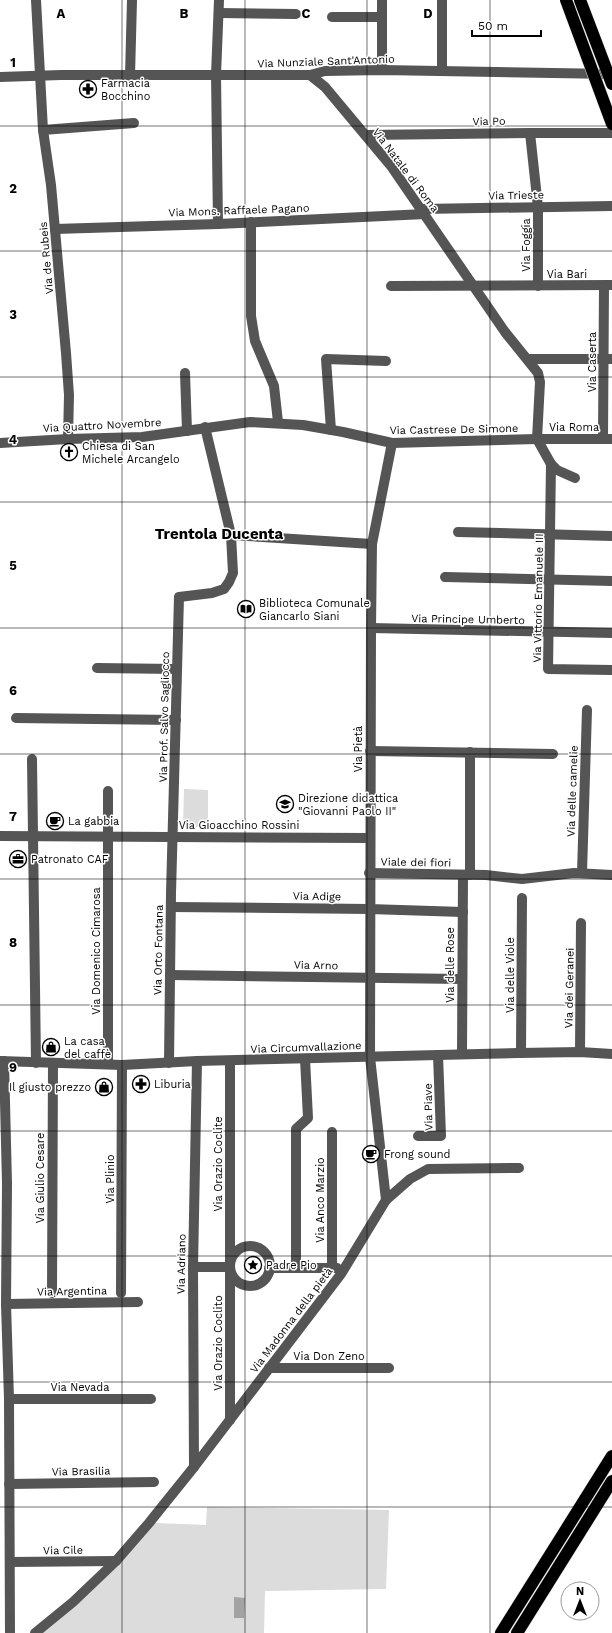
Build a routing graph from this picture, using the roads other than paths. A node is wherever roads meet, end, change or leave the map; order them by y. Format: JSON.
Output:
{"nodes":[{"id":1,"x":36,"y":0,"type":"edge"},
{"id":2,"x":132,"y":0,"type":"edge"},
{"id":3,"x":219,"y":0,"type":"edge"},
{"id":4,"x":382,"y":0,"type":"edge"},
{"id":5,"x":442,"y":0,"type":"edge"},
{"id":6,"x":565,"y":0,"type":"edge"},
{"id":7,"x":580,"y":0,"type":"edge"},
{"id":8,"x":219,"y":13,"type":"junction"},
{"id":9,"x":296,"y":14,"type":"dead end"},
{"id":10,"x":332,"y":17,"type":"dead end"},
{"id":11,"x":382,"y":17,"type":"junction"},
{"id":12,"x":382,"y":70,"type":"junction"},
{"id":13,"x":442,"y":71,"type":"junction"},
{"id":14,"x":592,"y":73,"type":"junction"},
{"id":15,"x":612,"y":74,"type":"edge"},
{"id":16,"x":41,"y":75,"type":"junction"},
{"id":17,"x":216,"y":75,"type":"junction"},
{"id":18,"x":310,"y":75,"type":"junction"},
{"id":19,"x":130,"y":76,"type":"junction"},
{"id":20,"x":0,"y":77,"type":"edge"},
{"id":21,"x":612,"y":84,"type":"edge"},
{"id":22,"x":612,"y":119,"type":"edge"},
{"id":23,"x":134,"y":123,"type":"dead end"},
{"id":24,"x":612,"y":124,"type":"edge"},
{"id":25,"x":43,"y":130,"type":"junction"},
{"id":26,"x":530,"y":133,"type":"junction"},
{"id":27,"x":612,"y":133,"type":"edge"},
{"id":28,"x":366,"y":135,"type":"junction"},
{"id":29,"x":612,"y":206,"type":"edge"},
{"id":30,"x":538,"y":207,"type":"junction"},
{"id":31,"x":423,"y":211,"type":"junction"},
{"id":32,"x":252,"y":222,"type":"junction"},
{"id":33,"x":218,"y":224,"type":"junction"},
{"id":34,"x":55,"y":229,"type":"junction"},
{"id":35,"x":608,"y":285,"type":"edge"},
{"id":36,"x":391,"y":286,"type":"dead end"},
{"id":37,"x":474,"y":286,"type":"junction"},
{"id":38,"x":538,"y":286,"type":"junction"},
{"id":39,"x":528,"y":360,"type":"junction"},
{"id":40,"x":608,"y":360,"type":"edge"},
{"id":41,"x":386,"y":361,"type":"dead end"},
{"id":42,"x":185,"y":373,"type":"dead end"},
{"id":43,"x":278,"y":422,"type":"junction"},
{"id":44,"x":205,"y":427,"type":"junction"},
{"id":45,"x":331,"y":430,"type":"junction"},
{"id":46,"x":187,"y":431,"type":"junction"},
{"id":47,"x":68,"y":439,"type":"junction"},
{"id":48,"x":537,"y":439,"type":"junction"},
{"id":49,"x":607,"y":439,"type":"edge"},
{"id":50,"x":0,"y":443,"type":"edge"},
{"id":51,"x":392,"y":443,"type":"junction"},
{"id":52,"x":551,"y":464,"type":"junction"},
{"id":53,"x":575,"y":478,"type":"dead end"},
{"id":54,"x":458,"y":532,"type":"dead end"},
{"id":55,"x":231,"y":535,"type":"junction"},
{"id":56,"x":551,"y":535,"type":"junction"},
{"id":57,"x":612,"y":536,"type":"edge"},
{"id":58,"x":372,"y":544,"type":"junction"},
{"id":59,"x":445,"y":578,"type":"dead end"},
{"id":60,"x":550,"y":580,"type":"junction"},
{"id":61,"x":612,"y":581,"type":"edge"},
{"id":62,"x":371,"y":628,"type":"junction"},
{"id":63,"x":548,"y":633,"type":"junction"},
{"id":64,"x":612,"y":633,"type":"edge"},
{"id":65,"x":97,"y":668,"type":"dead end"},
{"id":66,"x":176,"y":669,"type":"junction"},
{"id":67,"x":612,"y":670,"type":"edge"},
{"id":68,"x":587,"y":710,"type":"dead end"},
{"id":69,"x":16,"y":718,"type":"dead end"},
{"id":70,"x":176,"y":720,"type":"junction"},
{"id":71,"x":370,"y":751,"type":"junction"},
{"id":72,"x":470,"y":752,"type":"junction"},
{"id":73,"x":553,"y":754,"type":"dead end"},
{"id":74,"x":32,"y":760,"type":"dead end"},
{"id":75,"x":108,"y":791,"type":"dead end"},
{"id":76,"x":0,"y":836,"type":"edge"},
{"id":77,"x":34,"y":837,"type":"junction"},
{"id":78,"x":108,"y":837,"type":"junction"},
{"id":79,"x":174,"y":837,"type":"junction"},
{"id":80,"x":369,"y":838,"type":"junction"},
{"id":81,"x":369,"y":873,"type":"junction"},
{"id":82,"x":582,"y":873,"type":"junction"},
{"id":83,"x":466,"y":875,"type":"junction"},
{"id":84,"x":612,"y":875,"type":"edge"},
{"id":85,"x":522,"y":898,"type":"dead end"},
{"id":86,"x":171,"y":907,"type":"junction"},
{"id":87,"x":369,"y":909,"type":"junction"},
{"id":88,"x":463,"y":912,"type":"junction"},
{"id":89,"x":582,"y":923,"type":"dead end"},
{"id":90,"x":170,"y":975,"type":"junction"},
{"id":91,"x":370,"y":978,"type":"junction"},
{"id":92,"x":462,"y":979,"type":"junction"},
{"id":93,"x":580,"y":1052,"type":"junction"},
{"id":94,"x":521,"y":1053,"type":"junction"},
{"id":95,"x":462,"y":1054,"type":"junction"},
{"id":96,"x":612,"y":1054,"type":"edge"},
{"id":97,"x":438,"y":1055,"type":"junction"},
{"id":98,"x":370,"y":1057,"type":"junction"},
{"id":99,"x":305,"y":1058,"type":"junction"},
{"id":100,"x":2,"y":1061,"type":"edge"},
{"id":101,"x":197,"y":1061,"type":"junction"},
{"id":102,"x":230,"y":1061,"type":"junction"},
{"id":103,"x":169,"y":1062,"type":"junction"},
{"id":104,"x":36,"y":1063,"type":"junction"},
{"id":105,"x":53,"y":1063,"type":"junction"},
{"id":106,"x":108,"y":1064,"type":"junction"},
{"id":107,"x":122,"y":1064,"type":"junction"},
{"id":108,"x":332,"y":1132,"type":"dead end"},
{"id":109,"x":418,"y":1136,"type":"dead end"},
{"id":110,"x":519,"y":1168,"type":"dead end"},
{"id":111,"x":3,"y":1184,"type":"edge"},
{"id":112,"x":386,"y":1200,"type":"junction"},
{"id":113,"x":193,"y":1267,"type":"junction"},
{"id":114,"x":230,"y":1267,"type":"junction"},
{"id":115,"x":269,"y":1268,"type":"junction"},
{"id":116,"x":296,"y":1268,"type":"junction"},
{"id":117,"x":332,"y":1268,"type":"junction"},
{"id":118,"x":345,"y":1268,"type":"junction"},
{"id":119,"x":52,"y":1293,"type":"dead end"},
{"id":120,"x":121,"y":1293,"type":"dead end"},
{"id":121,"x":138,"y":1302,"type":"dead end"},
{"id":122,"x":6,"y":1304,"type":"junction"},
{"id":123,"x":4,"y":1365,"type":"edge"},
{"id":124,"x":269,"y":1368,"type":"junction"},
{"id":125,"x":389,"y":1368,"type":"dead end"},
{"id":126,"x":9,"y":1399,"type":"junction"},
{"id":127,"x":151,"y":1399,"type":"dead end"},
{"id":128,"x":230,"y":1420,"type":"junction"},
{"id":129,"x":4,"y":1444,"type":"edge"},
{"id":130,"x":612,"y":1456,"type":"edge"},
{"id":131,"x":194,"y":1467,"type":"junction"},
{"id":132,"x":612,"y":1481,"type":"edge"},
{"id":133,"x":154,"y":1482,"type":"dead end"},
{"id":134,"x":9,"y":1484,"type":"junction"},
{"id":135,"x":5,"y":1521,"type":"edge"},
{"id":136,"x":116,"y":1561,"type":"junction"},
{"id":137,"x":10,"y":1562,"type":"junction"},
{"id":138,"x":530,"y":1613,"type":"junction"},
{"id":139,"x":10,"y":1633,"type":"edge"},
{"id":140,"x":35,"y":1633,"type":"edge"},
{"id":141,"x":501,"y":1633,"type":"edge"},
{"id":142,"x":517,"y":1633,"type":"edge"},
{"id":143,"x":522,"y":1633,"type":"edge"}],
"edges":[{"from":1,"to":16,"type":"street","name":"Via de Rubeis"},
{"from":2,"to":19,"type":"street"},
{"from":3,"to":8,"type":"street"},
{"from":4,"to":11,"type":"street"},
{"from":5,"to":13,"type":"street"},
{"from":6,"to":14,"type":"street"},
{"from":6,"to":24,"type":"highway","bridge":true},
{"from":7,"to":21,"type":"highway","bridge":true},
{"from":8,"to":9,"type":"street"},
{"from":8,"to":17,"type":"street"},
{"from":10,"to":11,"type":"street"},
{"from":11,"to":12,"type":"street"},
{"from":12,"to":13,"type":"street","name":"Via Nunziale Sant'Antonio"},
{"from":12,"to":18,"type":"street","name":"Via Nunziale Sant'Antonio"},
{"from":13,"to":14,"type":"street","name":"Via Nunziale Sant'Antonio"},
{"from":14,"to":15,"type":"street","name":"Via Nunziale Sant'Antonio"},
{"from":14,"to":22,"type":"street"},
{"from":16,"to":19,"type":"street","name":"Via Nunziale Sant'Antonio"},
{"from":16,"to":20,"type":"street","name":"Via Nunziale Sant'Antonio"},
{"from":16,"to":25,"type":"street","name":"Via de Rubeis"},
{"from":17,"to":18,"type":"street","name":"Via Nunziale Sant'Antonio"},
{"from":17,"to":19,"type":"street","name":"Via Nunziale Sant'Antonio"},
{"from":17,"to":33,"type":"street"},
{"from":18,"to":28,"type":"street","name":"Via Natale di Roma"},
{"from":23,"to":25,"type":"street"},
{"from":25,"to":34,"type":"street","name":"Via de Rubeis"},
{"from":26,"to":27,"type":"street","name":"Via Po"},
{"from":26,"to":28,"type":"street","name":"Via Po"},
{"from":26,"to":30,"type":"street","name":"Via Foggia"},
{"from":28,"to":31,"type":"street","name":"Via Natale di Roma"},
{"from":29,"to":30,"type":"street","name":"Via Trieste"},
{"from":30,"to":31,"type":"street","name":"Via Trieste"},
{"from":30,"to":38,"type":"street","name":"Via Foggia"},
{"from":31,"to":32,"type":"street","name":"Via Mons. Raffaele Pagano"},
{"from":31,"to":37,"type":"street","name":"Via Natale di Roma"},
{"from":32,"to":33,"type":"street","name":"Via Mons. Raffaele Pagano"},
{"from":32,"to":43,"type":"street"},
{"from":33,"to":34,"type":"street","name":"Via Mons. Raffaele Pagano"},
{"from":34,"to":47,"type":"street","name":"Via de Rubeis"},
{"from":35,"to":38,"type":"street","name":"Via Bari"},
{"from":35,"to":40,"type":"street","name":"Via Caserta"},
{"from":36,"to":37,"type":"street"},
{"from":37,"to":38,"type":"street","name":"Via Bari"},
{"from":37,"to":39,"type":"street","name":"Via Natale di Roma"},
{"from":39,"to":40,"type":"street"},
{"from":39,"to":48,"type":"street","name":"Via Natale di Roma"},
{"from":40,"to":49,"type":"street","name":"Via Caserta"},
{"from":41,"to":45,"type":"street"},
{"from":42,"to":46,"type":"street"},
{"from":43,"to":44,"type":"street","name":"Via Castrese De Simone"},
{"from":43,"to":45,"type":"street","name":"Via Castrese De Simone"},
{"from":44,"to":46,"type":"street","name":"Via Quattro Novembre"},
{"from":44,"to":55,"type":"street"},
{"from":45,"to":51,"type":"street","name":"Via Castrese De Simone"},
{"from":46,"to":47,"type":"street","name":"Via Quattro Novembre"},
{"from":47,"to":50,"type":"street","name":"Via Quattro Novembre"},
{"from":48,"to":49,"type":"street","name":"Via Roma"},
{"from":48,"to":51,"type":"street","name":"Via Castrese De Simone"},
{"from":48,"to":52,"type":"street","name":"Via Vittorio Emanuele III"},
{"from":51,"to":58,"type":"street","name":"Via Pietà"},
{"from":52,"to":53,"type":"street","name":"Via Vittorio Emanuele III"},
{"from":52,"to":56,"type":"street","name":"Via Vittorio Emanuele III"},
{"from":54,"to":56,"type":"street"},
{"from":55,"to":58,"type":"street"},
{"from":55,"to":66,"type":"street","name":"Via Prof. Salvo Sagliocco"},
{"from":56,"to":57,"type":"street"},
{"from":56,"to":60,"type":"street","name":"Via Vittorio Emanuele III"},
{"from":58,"to":62,"type":"street","name":"Via Pietà"},
{"from":59,"to":60,"type":"street"},
{"from":60,"to":61,"type":"street"},
{"from":60,"to":63,"type":"street","name":"Via Vittorio Emanuele III"},
{"from":62,"to":63,"type":"street","name":"Via Principe Umberto"},
{"from":62,"to":71,"type":"street","name":"Via Pietà"},
{"from":63,"to":64,"type":"street","name":"Via Principe Umberto"},
{"from":63,"to":67,"type":"street","name":"Via Vittorio Emanuele III"},
{"from":65,"to":66,"type":"street"},
{"from":66,"to":70,"type":"street","name":"Via Prof. Salvo Sagliocco"},
{"from":68,"to":82,"type":"street","name":"Via delle camelie"},
{"from":69,"to":70,"type":"street"},
{"from":70,"to":79,"type":"street","name":"Via Prof. Salvo Sagliocco"},
{"from":71,"to":72,"type":"street"},
{"from":71,"to":80,"type":"street","name":"Via Pietà"},
{"from":72,"to":73,"type":"street"},
{"from":72,"to":83,"type":"street","name":"Via delle Rose"},
{"from":74,"to":77,"type":"street"},
{"from":75,"to":78,"type":"street"},
{"from":76,"to":77,"type":"street","name":"Via Gioacchino Rossini"},
{"from":77,"to":78,"type":"street","name":"Via Gioacchino Rossini"},
{"from":77,"to":104,"type":"street"},
{"from":78,"to":79,"type":"street","name":"Via Gioacchino Rossini"},
{"from":78,"to":106,"type":"street","name":"Via Domenico Cimarosa"},
{"from":79,"to":80,"type":"street","name":"Via Gioacchino Rossini"},
{"from":79,"to":86,"type":"street","name":"Via Orto Fontana"},
{"from":80,"to":81,"type":"street","name":"Via Pietà"},
{"from":81,"to":83,"type":"street","name":"Viale dei fiori"},
{"from":81,"to":87,"type":"street","name":"Via Pietà"},
{"from":82,"to":83,"type":"street","name":"Viale dei fiori"},
{"from":82,"to":84,"type":"street"},
{"from":83,"to":88,"type":"street","name":"Via delle Rose"},
{"from":85,"to":94,"type":"street","name":"Via delle Viole"},
{"from":86,"to":87,"type":"street","name":"Via Adige"},
{"from":86,"to":90,"type":"street","name":"Via Orto Fontana"},
{"from":87,"to":88,"type":"street","name":"Via Adige"},
{"from":87,"to":91,"type":"street","name":"Via Pietà"},
{"from":88,"to":92,"type":"street","name":"Via delle Rose"},
{"from":89,"to":93,"type":"street","name":"Via dei Geranei"},
{"from":90,"to":91,"type":"street","name":"Via Arno"},
{"from":90,"to":103,"type":"street","name":"Via Orto Fontana"},
{"from":91,"to":92,"type":"street","name":"Via Arno"},
{"from":91,"to":98,"type":"street","name":"Via Pietà"},
{"from":92,"to":95,"type":"street","name":"Via delle Rose"},
{"from":93,"to":94,"type":"street","name":"Via Circumvallazione"},
{"from":93,"to":96,"type":"street","name":"Via Circumvallazione"},
{"from":94,"to":95,"type":"street","name":"Via Circumvallazione"},
{"from":95,"to":97,"type":"street","name":"Via Circumvallazione"},
{"from":97,"to":98,"type":"street","name":"Via Circumvallazione"},
{"from":97,"to":109,"type":"street","name":"Via Piave"},
{"from":98,"to":99,"type":"street","name":"Via Circumvallazione"},
{"from":98,"to":112,"type":"street"},
{"from":99,"to":102,"type":"street","name":"Via Circumvallazione"},
{"from":99,"to":116,"type":"street"},
{"from":100,"to":104,"type":"street","name":"Via Circumvallazione"},
{"from":100,"to":111,"type":"street"},
{"from":101,"to":102,"type":"street","name":"Via Circumvallazione"},
{"from":101,"to":103,"type":"street","name":"Via Circumvallazione"},
{"from":101,"to":113,"type":"street","name":"Via Adriano"},
{"from":102,"to":114,"type":"street","name":"Via Orazio Coclite"},
{"from":103,"to":107,"type":"street","name":"Via Circumvallazione"},
{"from":104,"to":105,"type":"street","name":"Via Circumvallazione"},
{"from":105,"to":106,"type":"street","name":"Via Circumvallazione"},
{"from":105,"to":119,"type":"street","name":"Via Giulio Cesare"},
{"from":106,"to":107,"type":"street","name":"Via Circumvallazione"},
{"from":107,"to":120,"type":"street","name":"Via Plinio"},
{"from":108,"to":117,"type":"street","name":"Via Anco Marzio"},
{"from":110,"to":112,"type":"street"},
{"from":111,"to":122,"type":"street"},
{"from":112,"to":118,"type":"street","name":"Via Madonna della pietà"},
{"from":113,"to":114,"type":"street"},
{"from":113,"to":131,"type":"street","name":"Via Adriano"},
{"from":114,"to":115,"type":"street"},
{"from":114,"to":115,"type":"street"},
{"from":114,"to":128,"type":"street","name":"Via Orazio Coclito"},
{"from":115,"to":116,"type":"street"},
{"from":116,"to":117,"type":"street"},
{"from":117,"to":118,"type":"street"},
{"from":118,"to":124,"type":"street","name":"Via Madonna della pietà"},
{"from":121,"to":122,"type":"street","name":"Via Argentina"},
{"from":122,"to":123,"type":"street"},
{"from":123,"to":126,"type":"street"},
{"from":124,"to":125,"type":"street","name":"Via Don Zeno"},
{"from":124,"to":128,"type":"street","name":"Via Madonna della pietà"},
{"from":126,"to":127,"type":"street","name":"Via Nevada"},
{"from":126,"to":129,"type":"street"},
{"from":128,"to":131,"type":"street","name":"Via Madonna della pietà"},
{"from":129,"to":134,"type":"street"},
{"from":130,"to":141,"type":"highway"},
{"from":131,"to":136,"type":"street","name":"Via Madonna della pietà"},
{"from":132,"to":138,"type":"highway"},
{"from":133,"to":134,"type":"street","name":"Via Brasilia"},
{"from":134,"to":135,"type":"street"},
{"from":135,"to":137,"type":"street"},
{"from":136,"to":137,"type":"street","name":"Via Cile"},
{"from":136,"to":140,"type":"street","name":"Via Madonna della pietà"},
{"from":137,"to":139,"type":"street"},
{"from":138,"to":142,"type":"highway"},
{"from":138,"to":143,"type":"highway"}]}
